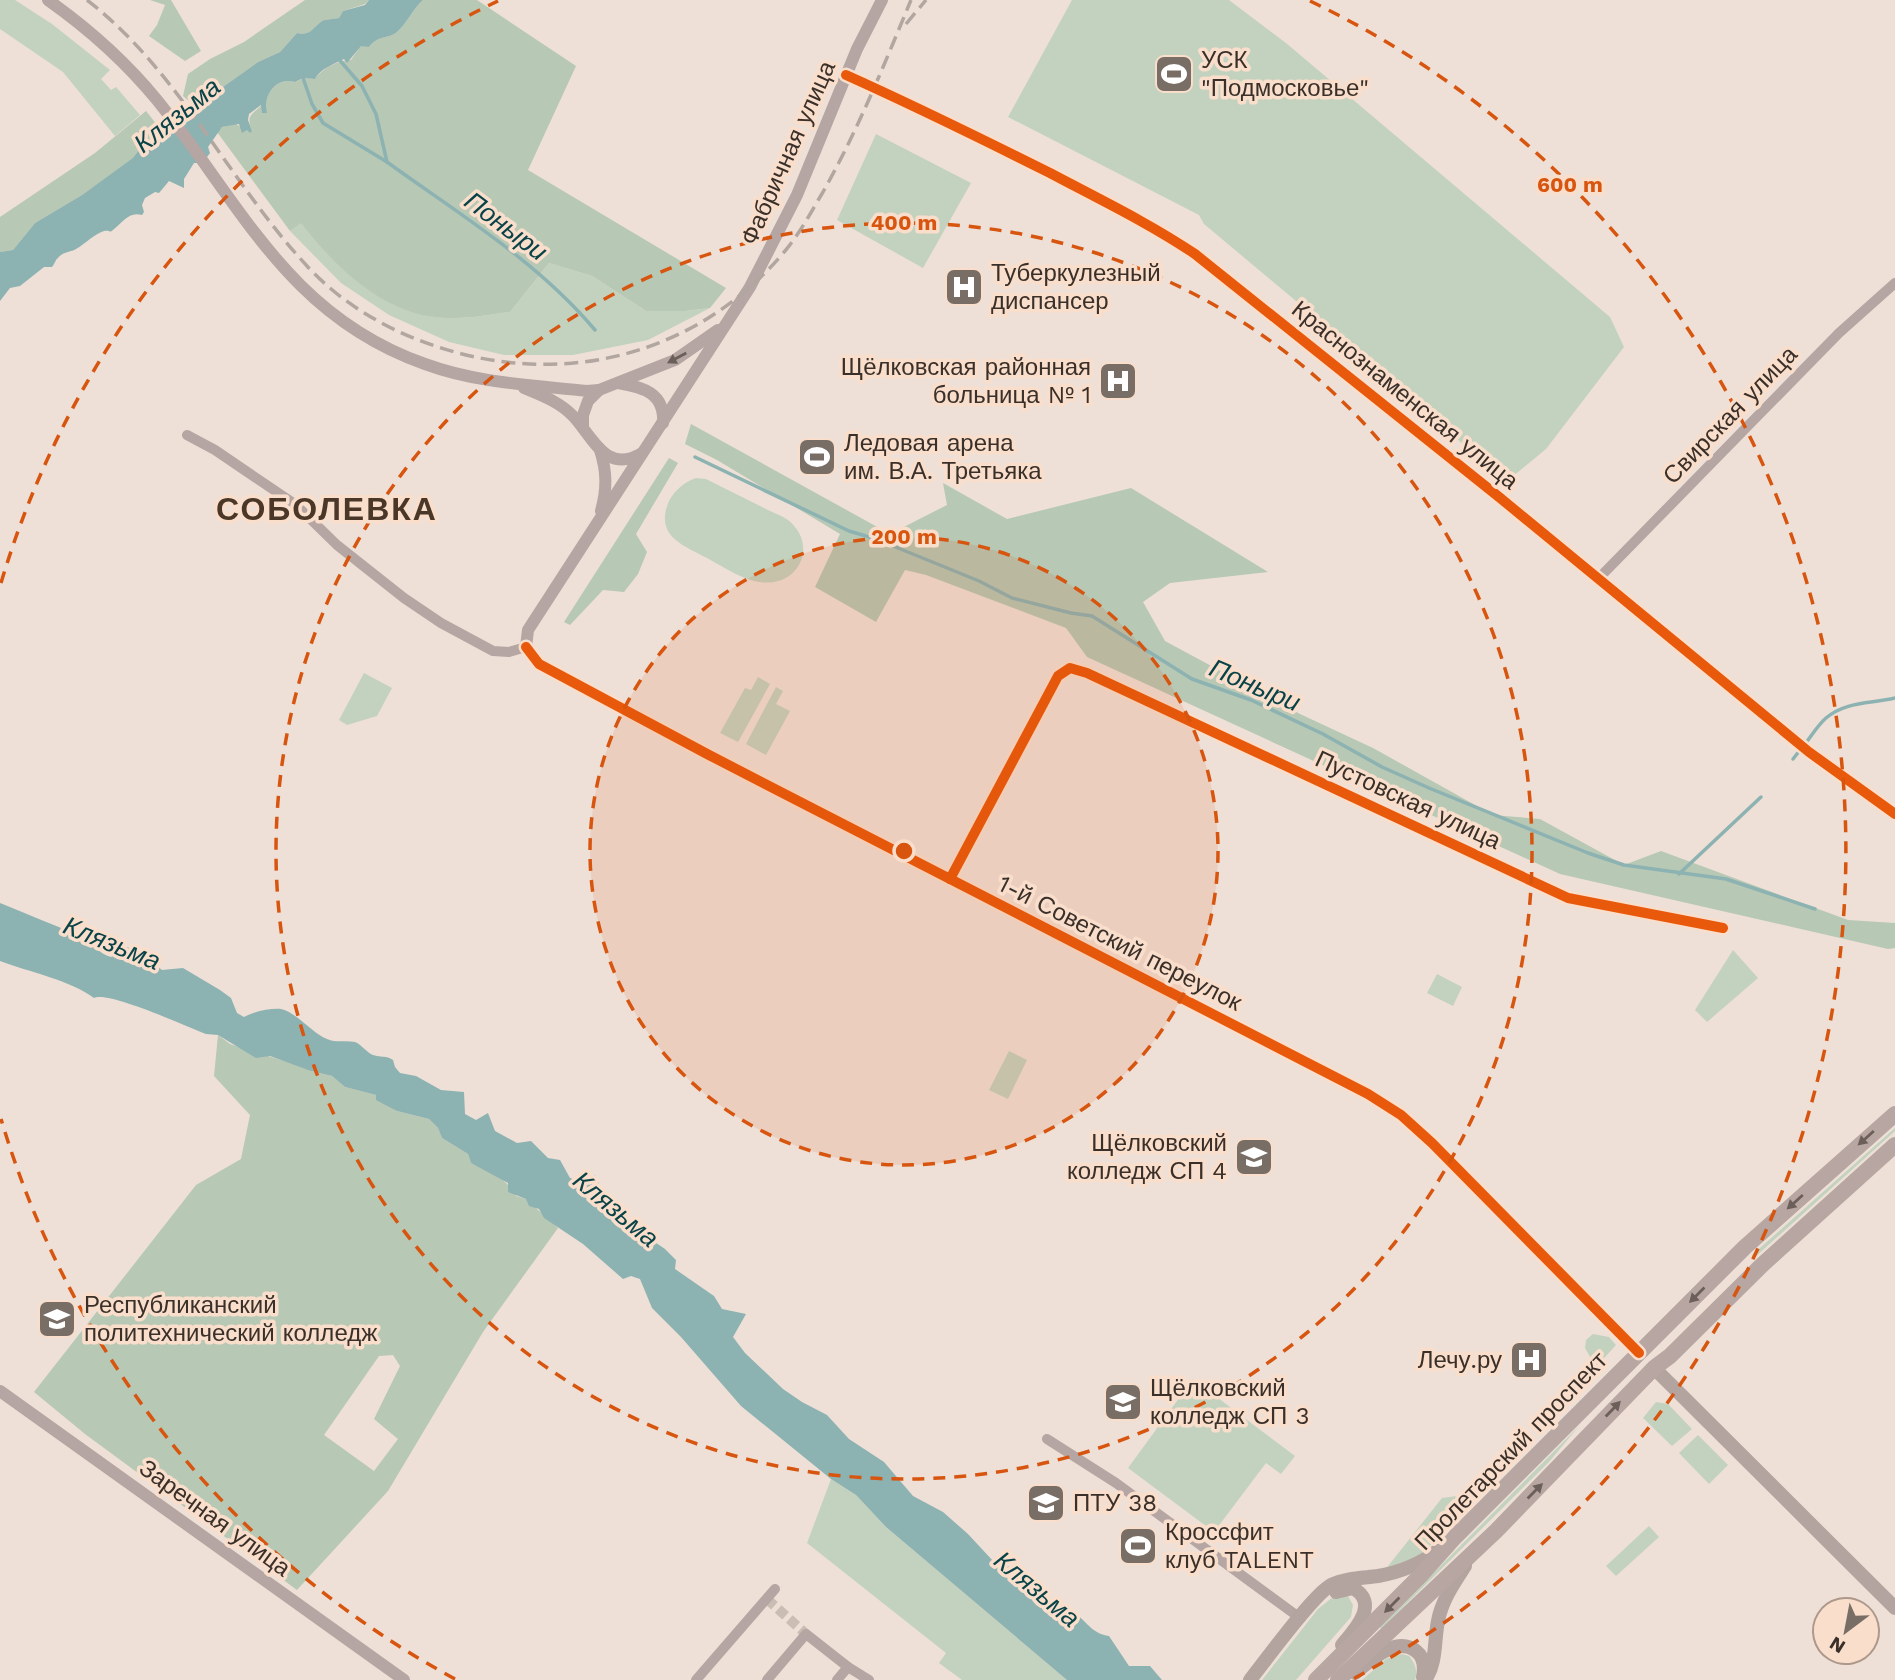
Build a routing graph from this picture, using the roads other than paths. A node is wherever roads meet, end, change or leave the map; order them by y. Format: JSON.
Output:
{"nodes":[{"id":1,"x":48,"y":0,"type":"edge"},
{"id":2,"x":881,"y":0,"type":"edge"},
{"id":3,"x":846,"y":75,"type":"junction"},
{"id":4,"x":1895,"y":283,"type":"edge"},
{"id":5,"x":729,"y":321,"type":"junction"},
{"id":6,"x":515,"y":383,"type":"junction"},
{"id":7,"x":617,"y":383,"type":"junction"},
{"id":8,"x":599,"y":390,"type":"junction"},
{"id":9,"x":583,"y":428,"type":"junction"},
{"id":10,"x":660,"y":428,"type":"junction"},
{"id":11,"x":187,"y":435,"type":"dead end"},
{"id":12,"x":600,"y":449,"type":"junction"},
{"id":13,"x":645,"y":451,"type":"junction"},
{"id":14,"x":597,"y":525,"type":"junction"},
{"id":15,"x":1598,"y":579,"type":"junction"},
{"id":16,"x":526,"y":647,"type":"junction"},
{"id":17,"x":1895,"y":814,"type":"edge"},
{"id":18,"x":950,"y":879,"type":"junction"},
{"id":19,"x":1723,"y":928,"type":"dead end"},
{"id":20,"x":1895,"y":1114,"type":"edge"},
{"id":21,"x":1895,"y":1145,"type":"edge"},
{"id":22,"x":1745,"y":1247,"type":"junction"},
{"id":23,"x":1762,"y":1265,"type":"junction"},
{"id":24,"x":1639,"y":1353,"type":"junction"},
{"id":25,"x":1654,"y":1367,"type":"junction"},
{"id":26,"x":0,"y":1391,"type":"edge"},
{"id":27,"x":1046,"y":1439,"type":"dead end"},
{"id":28,"x":1455,"y":1537,"type":"junction"},
{"id":29,"x":1473,"y":1553,"type":"junction"},
{"id":30,"x":775,"y":1589,"type":"dead end"},
{"id":31,"x":1310,"y":1606,"type":"junction"},
{"id":32,"x":1895,"y":1608,"type":"edge"},
{"id":33,"x":1300,"y":1618,"type":"junction"},
{"id":34,"x":848,"y":1667,"type":"junction"},
{"id":35,"x":404,"y":1680,"type":"edge"},
{"id":36,"x":696,"y":1680,"type":"edge"},
{"id":37,"x":767,"y":1680,"type":"edge"},
{"id":38,"x":837,"y":1680,"type":"edge"},
{"id":39,"x":869,"y":1680,"type":"edge"},
{"id":40,"x":1250,"y":1680,"type":"edge"},
{"id":41,"x":1313,"y":1680,"type":"edge"},
{"id":42,"x":1338,"y":1680,"type":"edge"},
{"id":43,"x":1346,"y":1680,"type":"edge"},
{"id":44,"x":1424,"y":1680,"type":"edge"}],
"edges":[{"from":1,"to":6,"type":"street"},
{"from":2,"to":3,"type":"street","name":"Фабричная улица"},
{"from":3,"to":5,"type":"street","name":"Фабричная улица"},
{"from":3,"to":15,"type":"street","name":"Краснознаменская улица"},
{"from":4,"to":15,"type":"street","name":"Свирская улица"},
{"from":5,"to":7,"type":"street","name":"Фабричная улица","one_way":true},
{"from":5,"to":10,"type":"street","name":"Фабричная улица"},
{"from":6,"to":8,"type":"street"},
{"from":6,"to":9,"type":"street","name":"Фабричная улица"},
{"from":7,"to":8,"type":"street","name":"Фабричная улица"},
{"from":7,"to":10,"type":"street"},
{"from":8,"to":9,"type":"street"},
{"from":9,"to":12,"type":"street","name":"Фабричная улица"},
{"from":10,"to":13,"type":"street","name":"Фабричная улица"},
{"from":11,"to":16,"type":"street"},
{"from":12,"to":13,"type":"street"},
{"from":12,"to":14,"type":"street","name":"Фабричная улица"},
{"from":13,"to":14,"type":"street","name":"Фабричная улица"},
{"from":14,"to":16,"type":"street","name":"Фабричная улица"},
{"from":15,"to":17,"type":"street","name":"Краснознаменская улица"},
{"from":16,"to":18,"type":"street","name":"1-й Советский переулок"},
{"from":18,"to":19,"type":"street","name":"Пустовская улица"},
{"from":18,"to":24,"type":"street","name":"1-й Советский переулок"},
{"from":20,"to":22,"type":"main road","name":"Пролетарский проспект","one_way":true},
{"from":21,"to":23,"type":"main road","name":"Пролетарский проспект"},
{"from":22,"to":23,"type":"main road"},
{"from":22,"to":24,"type":"main road","name":"Пролетарский проспект","one_way":true},
{"from":23,"to":25,"type":"main road","name":"Пролетарский проспект"},
{"from":24,"to":25,"type":"main road"},
{"from":24,"to":28,"type":"main road","name":"Пролетарский проспект"},
{"from":29,"to":25,"type":"main road","name":"Пролетарский проспект","one_way":true},
{"from":25,"to":32,"type":"main road"},
{"from":26,"to":35,"type":"street","name":"Заречная улица"},
{"from":27,"to":33,"type":"street"},
{"from":28,"to":31,"type":"main road"},
{"from":28,"to":41,"type":"main road","name":"Пролетарский проспект","one_way":true},
{"from":29,"to":42,"type":"main road","name":"Пролетарский проспект"},
{"from":29,"to":44,"type":"main road"},
{"from":30,"to":36,"type":"street"},
{"from":31,"to":33,"type":"main road"},
{"from":31,"to":41,"type":"main road"},
{"from":33,"to":40,"type":"main road"},
{"from":34,"to":37,"type":"street"},
{"from":34,"to":38,"type":"street"},
{"from":34,"to":39,"type":"street"},
{"from":43,"to":44,"type":"main road"}]}
